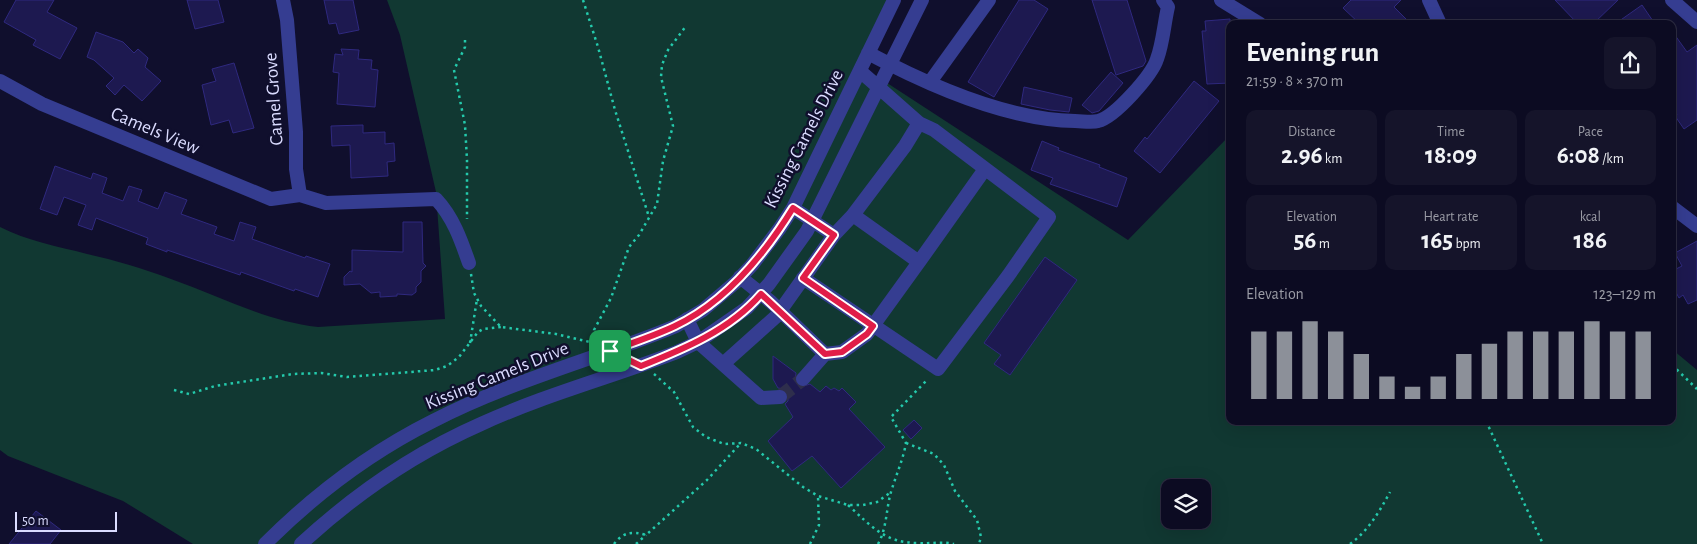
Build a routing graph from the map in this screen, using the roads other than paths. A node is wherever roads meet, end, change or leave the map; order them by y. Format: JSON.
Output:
{"nodes":[{"id":1,"x":283,"y":0,"type":"edge"},
{"id":2,"x":894,"y":0,"type":"edge"},
{"id":3,"x":922,"y":0,"type":"edge"},
{"id":4,"x":989,"y":0,"type":"edge"},
{"id":5,"x":1163,"y":0,"type":"edge"},
{"id":6,"x":1221,"y":0,"type":"edge"},
{"id":7,"x":1429,"y":0,"type":"edge"},
{"id":8,"x":1672,"y":0,"type":"edge"},
{"id":9,"x":1254,"y":20,"type":"edge"},
{"id":10,"x":1438,"y":20,"type":"edge"},
{"id":11,"x":1697,"y":22,"type":"edge"},
{"id":12,"x":868,"y":53,"type":"junction"},
{"id":13,"x":891,"y":65,"type":"junction"},
{"id":14,"x":860,"y":71,"type":"junction"},
{"id":15,"x":0,"y":81,"type":"edge"},
{"id":16,"x":930,"y":82,"type":"junction"},
{"id":17,"x":880,"y":87,"type":"junction"},
{"id":18,"x":919,"y":123,"type":"junction"},
{"id":19,"x":985,"y":169,"type":"junction"},
{"id":20,"x":300,"y":195,"type":"junction"},
{"id":21,"x":793,"y":208,"type":"junction"},
{"id":22,"x":1676,"y":210,"type":"edge"},
{"id":23,"x":853,"y":215,"type":"junction"},
{"id":24,"x":812,"y":222,"type":"junction"},
{"id":25,"x":1697,"y":226,"type":"edge"},
{"id":26,"x":834,"y":235,"type":"junction"},
{"id":27,"x":919,"y":262,"type":"junction"},
{"id":28,"x":469,"y":263,"type":"road end"},
{"id":29,"x":740,"y":277,"type":"junction"},
{"id":30,"x":803,"y":278,"type":"junction"},
{"id":31,"x":761,"y":294,"type":"junction"},
{"id":32,"x":781,"y":311,"type":"junction"},
{"id":33,"x":686,"y":320,"type":"junction"},
{"id":34,"x":873,"y":326,"type":"junction"},
{"id":35,"x":698,"y":342,"type":"junction"},
{"id":36,"x":825,"y":354,"type":"junction"},
{"id":37,"x":723,"y":364,"type":"junction"},
{"id":38,"x":803,"y":379,"type":"tunnel mouth"},
{"id":39,"x":780,"y":398,"type":"dead end"},
{"id":40,"x":265,"y":544,"type":"edge"},
{"id":41,"x":301,"y":544,"type":"edge"}],
"edges":[{"from":1,"to":20,"type":"street","name":"Camel Grove"},
{"from":2,"to":12,"type":"street","name":"Kissing Camels Drive"},
{"from":3,"to":13,"type":"street","name":"Kissing Camels Drive"},
{"from":4,"to":16,"type":"street"},
{"from":5,"to":16,"type":"street"},
{"from":6,"to":9,"type":"street"},
{"from":7,"to":10,"type":"street"},
{"from":8,"to":11,"type":"street"},
{"from":12,"to":13,"type":"street"},
{"from":12,"to":14,"type":"street","name":"Kissing Camels Drive"},
{"from":13,"to":16,"type":"street"},
{"from":13,"to":17,"type":"street","name":"Kissing Camels Drive"},
{"from":14,"to":17,"type":"street"},
{"from":14,"to":21,"type":"street","name":"Kissing Camels Drive"},
{"from":15,"to":20,"type":"street","name":"Camels View"},
{"from":17,"to":18,"type":"street"},
{"from":17,"to":24,"type":"street","name":"Kissing Camels Drive"},
{"from":18,"to":19,"type":"street"},
{"from":18,"to":23,"type":"street"},
{"from":19,"to":27,"type":"street"},
{"from":19,"to":34,"type":"street"},
{"from":20,"to":28,"type":"street"},
{"from":21,"to":24,"type":"street"},
{"from":21,"to":29,"type":"street","name":"Kissing Camels Drive"},
{"from":22,"to":25,"type":"street"},
{"from":23,"to":26,"type":"street"},
{"from":23,"to":27,"type":"street"},
{"from":24,"to":26,"type":"street"},
{"from":24,"to":31,"type":"street","name":"Kissing Camels Drive"},
{"from":26,"to":30,"type":"street"},
{"from":27,"to":34,"type":"street"},
{"from":29,"to":31,"type":"street"},
{"from":29,"to":33,"type":"street","name":"Kissing Camels Drive"},
{"from":30,"to":32,"type":"street"},
{"from":30,"to":34,"type":"street"},
{"from":31,"to":32,"type":"street"},
{"from":31,"to":35,"type":"street","name":"Kissing Camels Drive"},
{"from":32,"to":36,"type":"street"},
{"from":32,"to":37,"type":"street"},
{"from":33,"to":35,"type":"street"},
{"from":33,"to":40,"type":"street","name":"Kissing Camels Drive"},
{"from":34,"to":36,"type":"street"},
{"from":35,"to":37,"type":"street"},
{"from":35,"to":41,"type":"street","name":"Kissing Camels Drive"},
{"from":36,"to":38,"type":"street"},
{"from":37,"to":39,"type":"street"}]}
